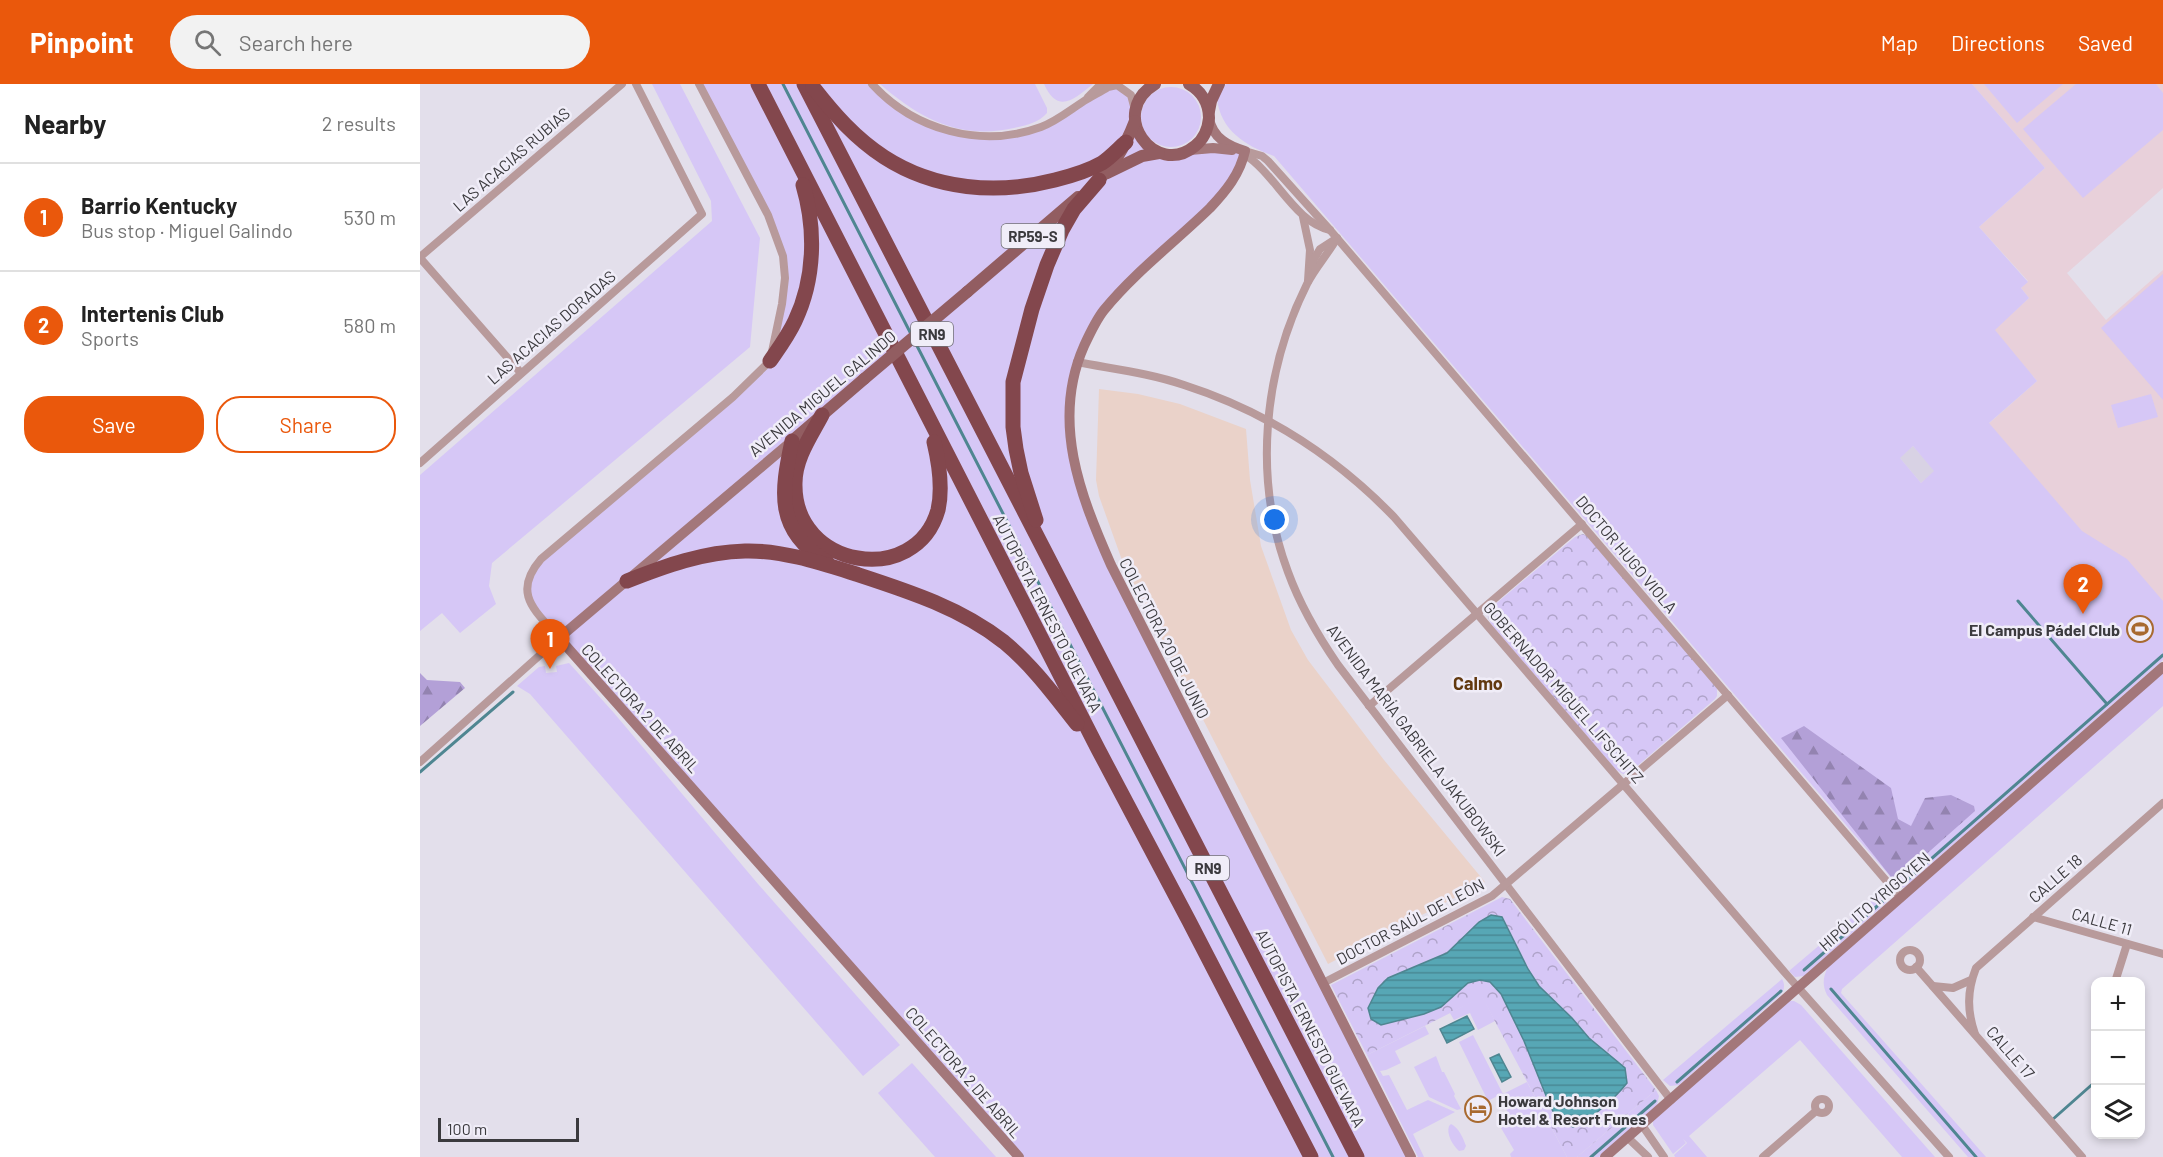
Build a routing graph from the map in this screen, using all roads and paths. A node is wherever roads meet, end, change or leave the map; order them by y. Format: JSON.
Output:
{"nodes":[{"id":1,"x":622,"y":84,"type":"edge"},
{"id":2,"x":636,"y":84,"type":"edge"},
{"id":3,"x":699,"y":84,"type":"edge"},
{"id":4,"x":758,"y":84,"type":"edge"},
{"id":5,"x":804,"y":84,"type":"edge"},
{"id":6,"x":811,"y":84,"type":"edge"},
{"id":7,"x":872,"y":84,"type":"edge"},
{"id":8,"x":1101,"y":84,"type":"edge"},
{"id":9,"x":1155,"y":84,"type":"edge"},
{"id":10,"x":1220,"y":84,"type":"edge"},
{"id":11,"x":1195,"y":85,"type":"edge"},
{"id":12,"x":1086,"y":100,"type":"junction"},
{"id":13,"x":1209,"y":115,"type":"junction"},
{"id":14,"x":1135,"y":116,"type":"junction"},
{"id":15,"x":1126,"y":142,"type":"junction"},
{"id":16,"x":1190,"y":150,"type":"junction"},
{"id":17,"x":792,"y":151,"type":"junction"},
{"id":18,"x":1160,"y":153,"type":"junction"},
{"id":19,"x":1244,"y":153,"type":"junction"},
{"id":20,"x":1102,"y":177,"type":"junction"},
{"id":21,"x":1302,"y":214,"type":"junction"},
{"id":22,"x":1330,"y":230,"type":"junction"},
{"id":23,"x":1337,"y":238,"type":"junction"},
{"id":24,"x":420,"y":257,"type":"edge"},
{"id":25,"x":1310,"y":265,"type":"junction"},
{"id":26,"x":1308,"y":281,"type":"junction"},
{"id":27,"x":770,"y":361,"type":"junction"},
{"id":28,"x":1077,"y":362,"type":"junction"},
{"id":29,"x":521,"y":373,"type":"junction"},
{"id":30,"x":822,"y":415,"type":"junction"},
{"id":31,"x":927,"y":416,"type":"junction"},
{"id":32,"x":1268,"y":421,"type":"junction"},
{"id":33,"x":792,"y":441,"type":"junction"},
{"id":34,"x":420,"y":462,"type":"edge"},
{"id":35,"x":1582,"y":524,"type":"junction"},
{"id":36,"x":837,"y":568,"type":"junction"},
{"id":37,"x":627,"y":581,"type":"junction"},
{"id":38,"x":1060,"y":585,"type":"junction"},
{"id":39,"x":1477,"y":614,"type":"junction"},
{"id":40,"x":559,"y":638,"type":"junction"},
{"id":41,"x":2163,"y":667,"type":"edge"},
{"id":42,"x":1728,"y":695,"type":"junction"},
{"id":43,"x":1369,"y":706,"type":"junction"},
{"id":44,"x":1098,"y":749,"type":"junction"},
{"id":45,"x":420,"y":762,"type":"edge"},
{"id":46,"x":1624,"y":785,"type":"junction"},
{"id":47,"x":2163,"y":802,"type":"edge"},
{"id":48,"x":1507,"y":885,"type":"junction"},
{"id":49,"x":1900,"y":898,"type":"junction"},
{"id":50,"x":2032,"y":917,"type":"junction"},
{"id":51,"x":2127,"y":944,"type":"junction"},
{"id":52,"x":2163,"y":954,"type":"edge"},
{"id":53,"x":1916,"y":967,"type":"dead end"},
{"id":54,"x":2116,"y":977,"type":"edge"},
{"id":55,"x":1971,"y":980,"type":"junction"},
{"id":56,"x":1323,"y":983,"type":"junction"},
{"id":57,"x":1933,"y":986,"type":"junction"},
{"id":58,"x":1798,"y":987,"type":"junction"},
{"id":59,"x":1975,"y":1034,"type":"junction"},
{"id":60,"x":1671,"y":1100,"type":"junction"},
{"id":61,"x":1816,"y":1111,"type":"dead end"},
{"id":62,"x":1642,"y":1125,"type":"junction"},
{"id":63,"x":1627,"y":1137,"type":"junction"},
{"id":64,"x":1019,"y":1157,"type":"edge"},
{"id":65,"x":1311,"y":1157,"type":"edge"},
{"id":66,"x":1357,"y":1157,"type":"edge"},
{"id":67,"x":1411,"y":1157,"type":"edge"},
{"id":68,"x":1605,"y":1157,"type":"edge"},
{"id":69,"x":1648,"y":1157,"type":"edge"},
{"id":70,"x":1664,"y":1157,"type":"edge"},
{"id":71,"x":1763,"y":1157,"type":"edge"},
{"id":72,"x":1949,"y":1157,"type":"edge"},
{"id":73,"x":2082,"y":1157,"type":"edge"}],
"edges":[{"from":1,"to":24,"type":"street","name":"LAS ACACIAS RUBIAS"},
{"from":2,"to":29,"type":"street","name":"LAS ACACIAS DORADAS"},
{"from":3,"to":27,"type":"street"},
{"from":4,"to":17,"type":"highway","name":"AUTOPISTA ERNESTO GUEVARA","number":"RN9"},
{"from":5,"to":38,"type":"highway","name":"AUTOPISTA ERNESTO GUEVARA","number":"RN9"},
{"from":6,"to":15,"type":"highway"},
{"from":7,"to":12,"type":"street"},
{"from":8,"to":12,"type":"street"},
{"from":9,"to":14,"type":"main road","name":"AVENIDA MIGUEL GALINDO"},
{"from":10,"to":13,"type":"main road"},
{"from":11,"to":13,"type":"main road"},
{"from":12,"to":14,"type":"street"},
{"from":13,"to":16,"type":"main road"},
{"from":13,"to":19,"type":"main road","name":"DOCTOR HUGO VIOLA"},
{"from":14,"to":15,"type":"main road","name":"AVENIDA MIGUEL GALINDO","number":"RP59-S"},
{"from":14,"to":18,"type":"main road"},
{"from":15,"to":20,"type":"main road","name":"AVENIDA MIGUEL GALINDO","number":"RP59-S"},
{"from":16,"to":18,"type":"main road","name":"AVENIDA MIGUEL GALINDO"},
{"from":16,"to":19,"type":"main road","name":"DOCTOR HUGO VIOLA"},
{"from":17,"to":27,"type":"highway"},
{"from":17,"to":31,"type":"highway","name":"AUTOPISTA ERNESTO GUEVARA","number":"RN9"},
{"from":18,"to":20,"type":"main road","name":"AVENIDA MIGUEL GALINDO","number":"RP59-S"},
{"from":19,"to":21,"type":"street","name":"DOCTOR HUGO VIOLA"},
{"from":19,"to":22,"type":"street","name":"DOCTOR HUGO VIOLA"},
{"from":19,"to":28,"type":"main road","name":"COLECTORA 20 DE JUNIO"},
{"from":20,"to":30,"type":"main road","name":"AVENIDA MIGUEL GALINDO","number":"RP59-S","bridge":true},
{"from":20,"to":38,"type":"highway"},
{"from":21,"to":22,"type":"street","name":"DOCTOR HUGO VIOLA"},
{"from":21,"to":25,"type":"street","name":"AVENIDA MARÍA GABRIELA JAKUBOWSKI"},
{"from":22,"to":23,"type":"street","name":"DOCTOR HUGO VIOLA"},
{"from":23,"to":25,"type":"street"},
{"from":23,"to":26,"type":"street","name":"AVENIDA MARÍA GABRIELA JAKUBOWSKI"},
{"from":23,"to":35,"type":"street","name":"DOCTOR HUGO VIOLA"},
{"from":24,"to":29,"type":"street"},
{"from":25,"to":26,"type":"street","name":"AVENIDA MARÍA GABRIELA JAKUBOWSKI"},
{"from":26,"to":32,"type":"street","name":"AVENIDA MARÍA GABRIELA JAKUBOWSKI"},
{"from":27,"to":40,"type":"street","name":"COLECTORA 2 DE ABRIL"},
{"from":28,"to":32,"type":"street","name":"GOBERNADOR MIGUEL LIFSCHITZ"},
{"from":28,"to":56,"type":"main road","name":"COLECTORA 20 DE JUNIO"},
{"from":29,"to":34,"type":"street","name":"LAS ACACIAS DORADAS"},
{"from":30,"to":31,"type":"highway"},
{"from":30,"to":33,"type":"main road","name":"AVENIDA MIGUEL GALINDO","number":"RP59-S"},
{"from":31,"to":44,"type":"highway","name":"AUTOPISTA ERNESTO GUEVARA","number":"RN9"},
{"from":32,"to":39,"type":"street","name":"GOBERNADOR MIGUEL LIFSCHITZ"},
{"from":32,"to":43,"type":"street","name":"AVENIDA MARÍA GABRIELA JAKUBOWSKI"},
{"from":33,"to":36,"type":"highway"},
{"from":33,"to":37,"type":"main road","name":"AVENIDA MIGUEL GALINDO","number":"RP59-S"},
{"from":35,"to":39,"type":"street"},
{"from":35,"to":42,"type":"street","name":"DOCTOR HUGO VIOLA"},
{"from":36,"to":37,"type":"highway"},
{"from":36,"to":44,"type":"highway"},
{"from":37,"to":40,"type":"main road","name":"AVENIDA MIGUEL GALINDO","number":"RP59-S"},
{"from":38,"to":66,"type":"highway","name":"AUTOPISTA ERNESTO GUEVARA","number":"RN9"},
{"from":39,"to":43,"type":"street"},
{"from":39,"to":46,"type":"street","name":"GOBERNADOR MIGUEL LIFSCHITZ"},
{"from":40,"to":45,"type":"street"},
{"from":40,"to":64,"type":"main road","name":"COLECTORA 2 DE ABRIL"},
{"from":41,"to":49,"type":"main road","name":"HIPÓLITO YRIGOYEN"},
{"from":42,"to":46,"type":"street","name":"DOCTOR SAÚL DE LEÓN"},
{"from":42,"to":49,"type":"street","name":"DOCTOR HUGO VIOLA"},
{"from":43,"to":48,"type":"street","name":"AVENIDA MARÍA GABRIELA JAKUBOWSKI"},
{"from":44,"to":65,"type":"highway","name":"AUTOPISTA ERNESTO GUEVARA","number":"RN9"},
{"from":46,"to":48,"type":"street","name":"DOCTOR SAÚL DE LEÓN"},
{"from":46,"to":58,"type":"street","name":"GOBERNADOR MIGUEL LIFSCHITZ"},
{"from":47,"to":50,"type":"street","name":"CALLE 18"},
{"from":48,"to":56,"type":"street","name":"DOCTOR SAÚL DE LEÓN"},
{"from":48,"to":60,"type":"street","name":"AVENIDA MARÍA GABRIELA JAKUBOWSKI"},
{"from":49,"to":58,"type":"main road","name":"HIPÓLITO YRIGOYEN"},
{"from":50,"to":51,"type":"street","name":"CALLE 11"},
{"from":50,"to":55,"type":"street","name":"CALLE 18"},
{"from":51,"to":52,"type":"street","name":"CALLE 11"},
{"from":51,"to":54,"type":"street"},
{"from":53,"to":57,"type":"street","name":"CALLE 17"},
{"from":55,"to":57,"type":"street"},
{"from":55,"to":59,"type":"street"},
{"from":56,"to":67,"type":"main road","name":"COLECTORA 20 DE JUNIO"},
{"from":57,"to":59,"type":"street","name":"CALLE 17"},
{"from":58,"to":60,"type":"main road","name":"HIPÓLITO YRIGOYEN"},
{"from":58,"to":72,"type":"street","name":"GOBERNADOR MIGUEL LIFSCHITZ"},
{"from":59,"to":73,"type":"street","name":"CALLE 17"},
{"from":60,"to":62,"type":"main road","name":"HIPÓLITO YRIGOYEN"},
{"from":61,"to":71,"type":"street"},
{"from":62,"to":63,"type":"main road","name":"HIPÓLITO YRIGOYEN"},
{"from":62,"to":70,"type":"street"},
{"from":63,"to":68,"type":"main road","name":"HIPÓLITO YRIGOYEN"},
{"from":63,"to":69,"type":"street"}]}
